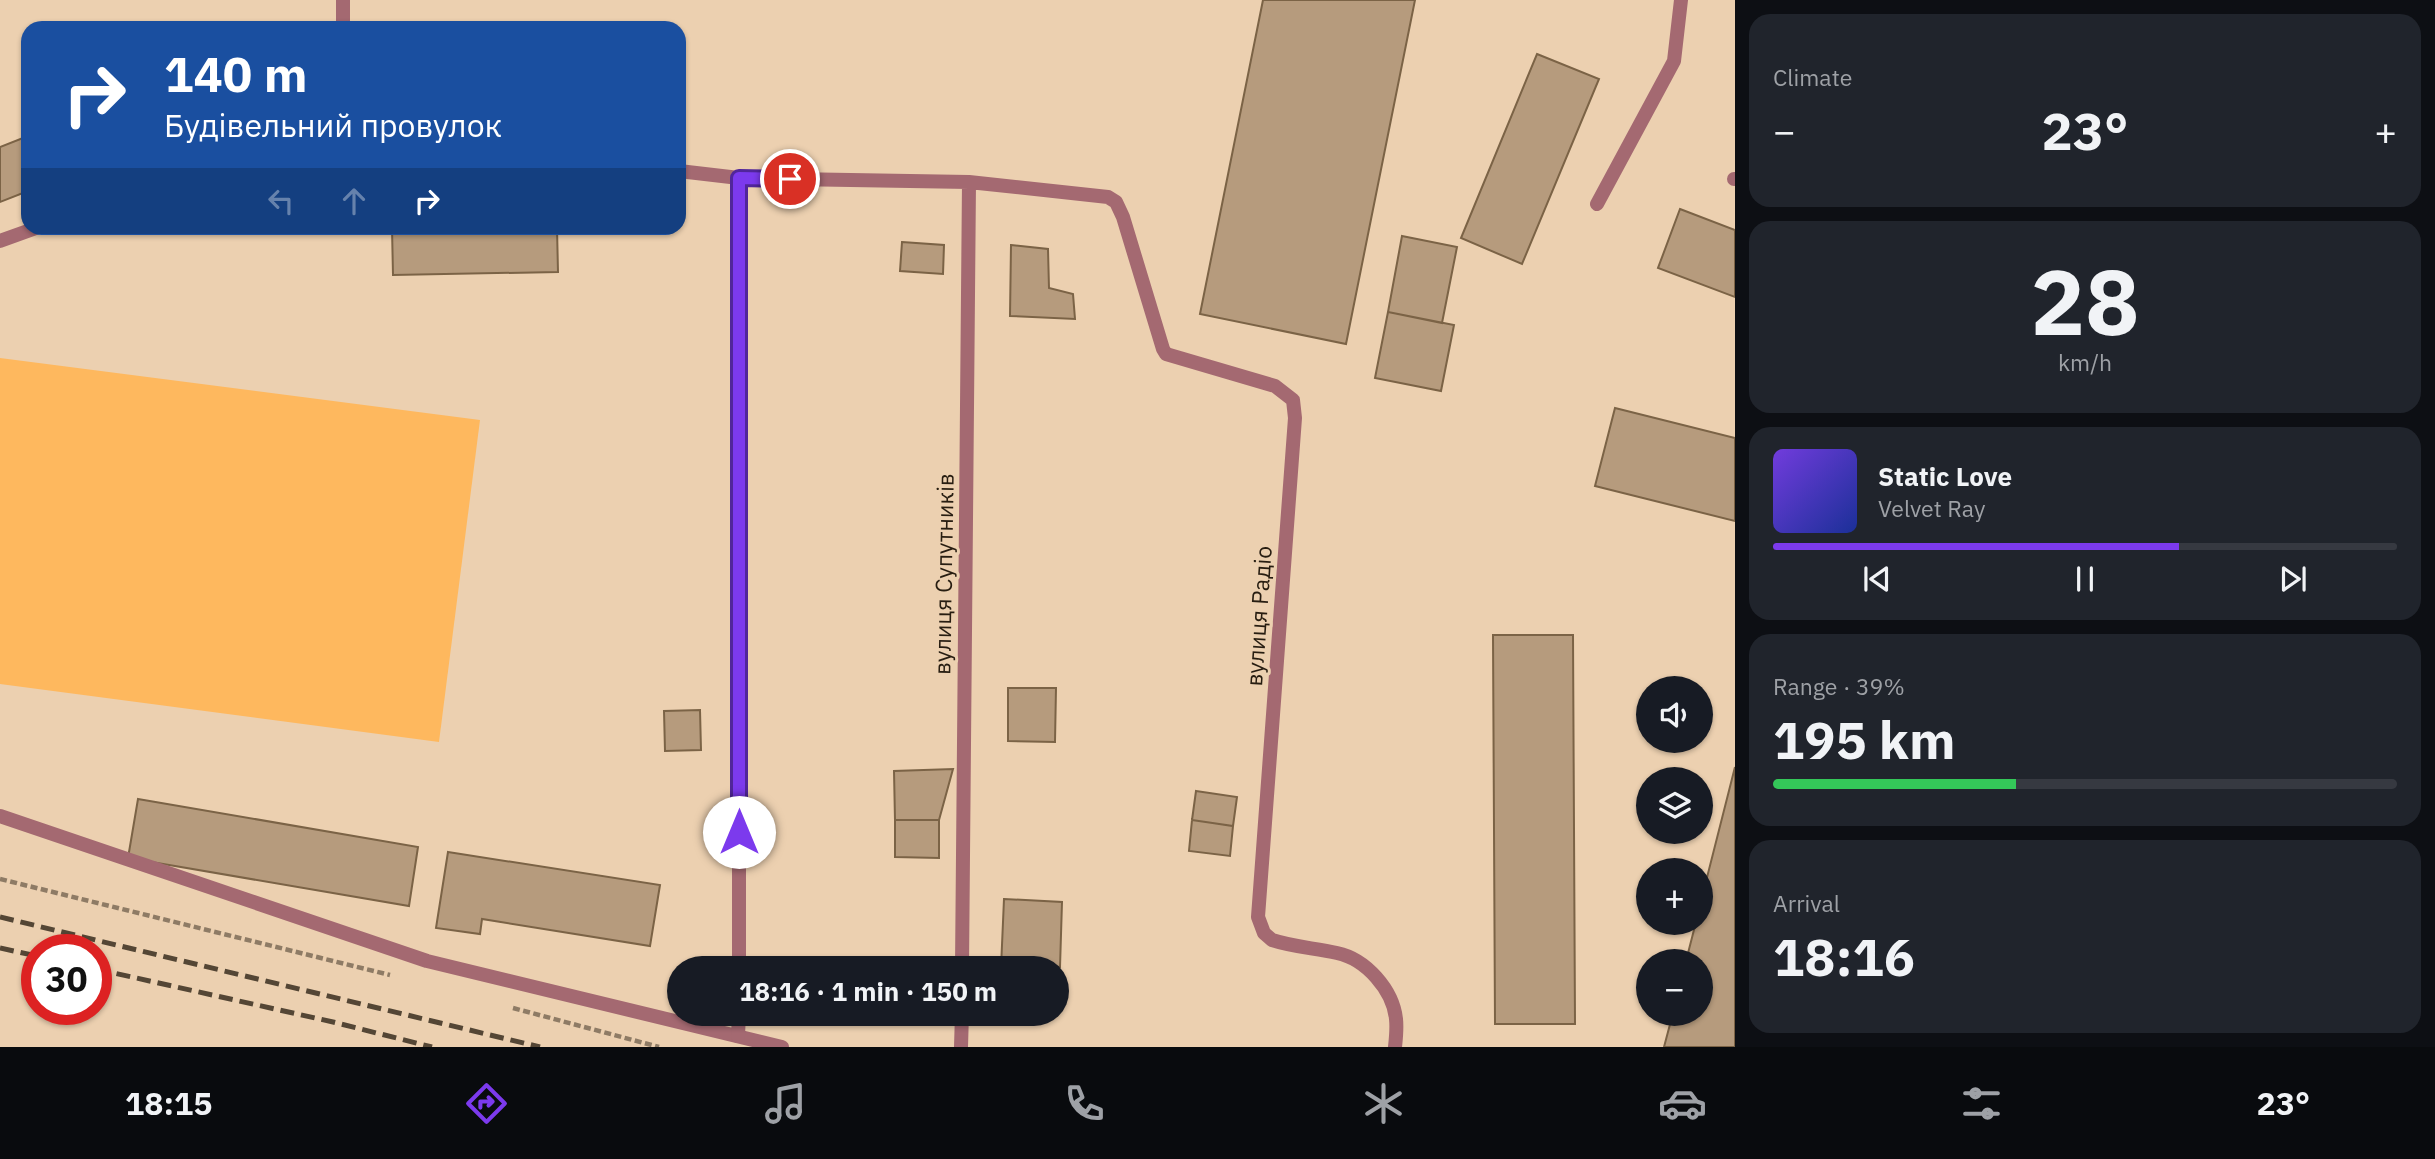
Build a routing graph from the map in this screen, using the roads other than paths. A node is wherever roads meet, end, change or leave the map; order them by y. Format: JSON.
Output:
{"nodes":[{"id":1,"x":343,"y":0,"type":"edge"},
{"id":2,"x":1681,"y":0,"type":"edge"},
{"id":3,"x":343,"y":21,"type":"edge"},
{"id":4,"x":686,"y":172,"type":"edge"},
{"id":5,"x":739,"y":178,"type":"junction"},
{"id":6,"x":970,"y":182,"type":"junction"},
{"id":7,"x":1597,"y":204,"type":"dead end"},
{"id":8,"x":21,"y":233,"type":"edge"},
{"id":9,"x":0,"y":241,"type":"edge"},
{"id":10,"x":0,"y":816,"type":"edge"},
{"id":11,"x":738,"y":956,"type":"edge"},
{"id":12,"x":962,"y":956,"type":"edge"},
{"id":13,"x":738,"y":1026,"type":"edge"},
{"id":14,"x":961,"y":1026,"type":"edge"},
{"id":15,"x":738,"y":1036,"type":"junction"},
{"id":16,"x":782,"y":1047,"type":"edge"},
{"id":17,"x":961,"y":1047,"type":"edge"},
{"id":18,"x":1395,"y":1047,"type":"edge"}],
"edges":[{"from":1,"to":3,"type":"street"},
{"from":2,"to":7,"type":"street"},
{"from":4,"to":5,"type":"street"},
{"from":5,"to":6,"type":"street"},
{"from":5,"to":11,"type":"street"},
{"from":6,"to":12,"type":"street","name":"вулиця Супутників"},
{"from":6,"to":18,"type":"street","name":"вулиця Радіо"},
{"from":8,"to":9,"type":"street"},
{"from":10,"to":15,"type":"street"},
{"from":13,"to":15,"type":"street"},
{"from":14,"to":17,"type":"street"},
{"from":15,"to":16,"type":"street"}]}
